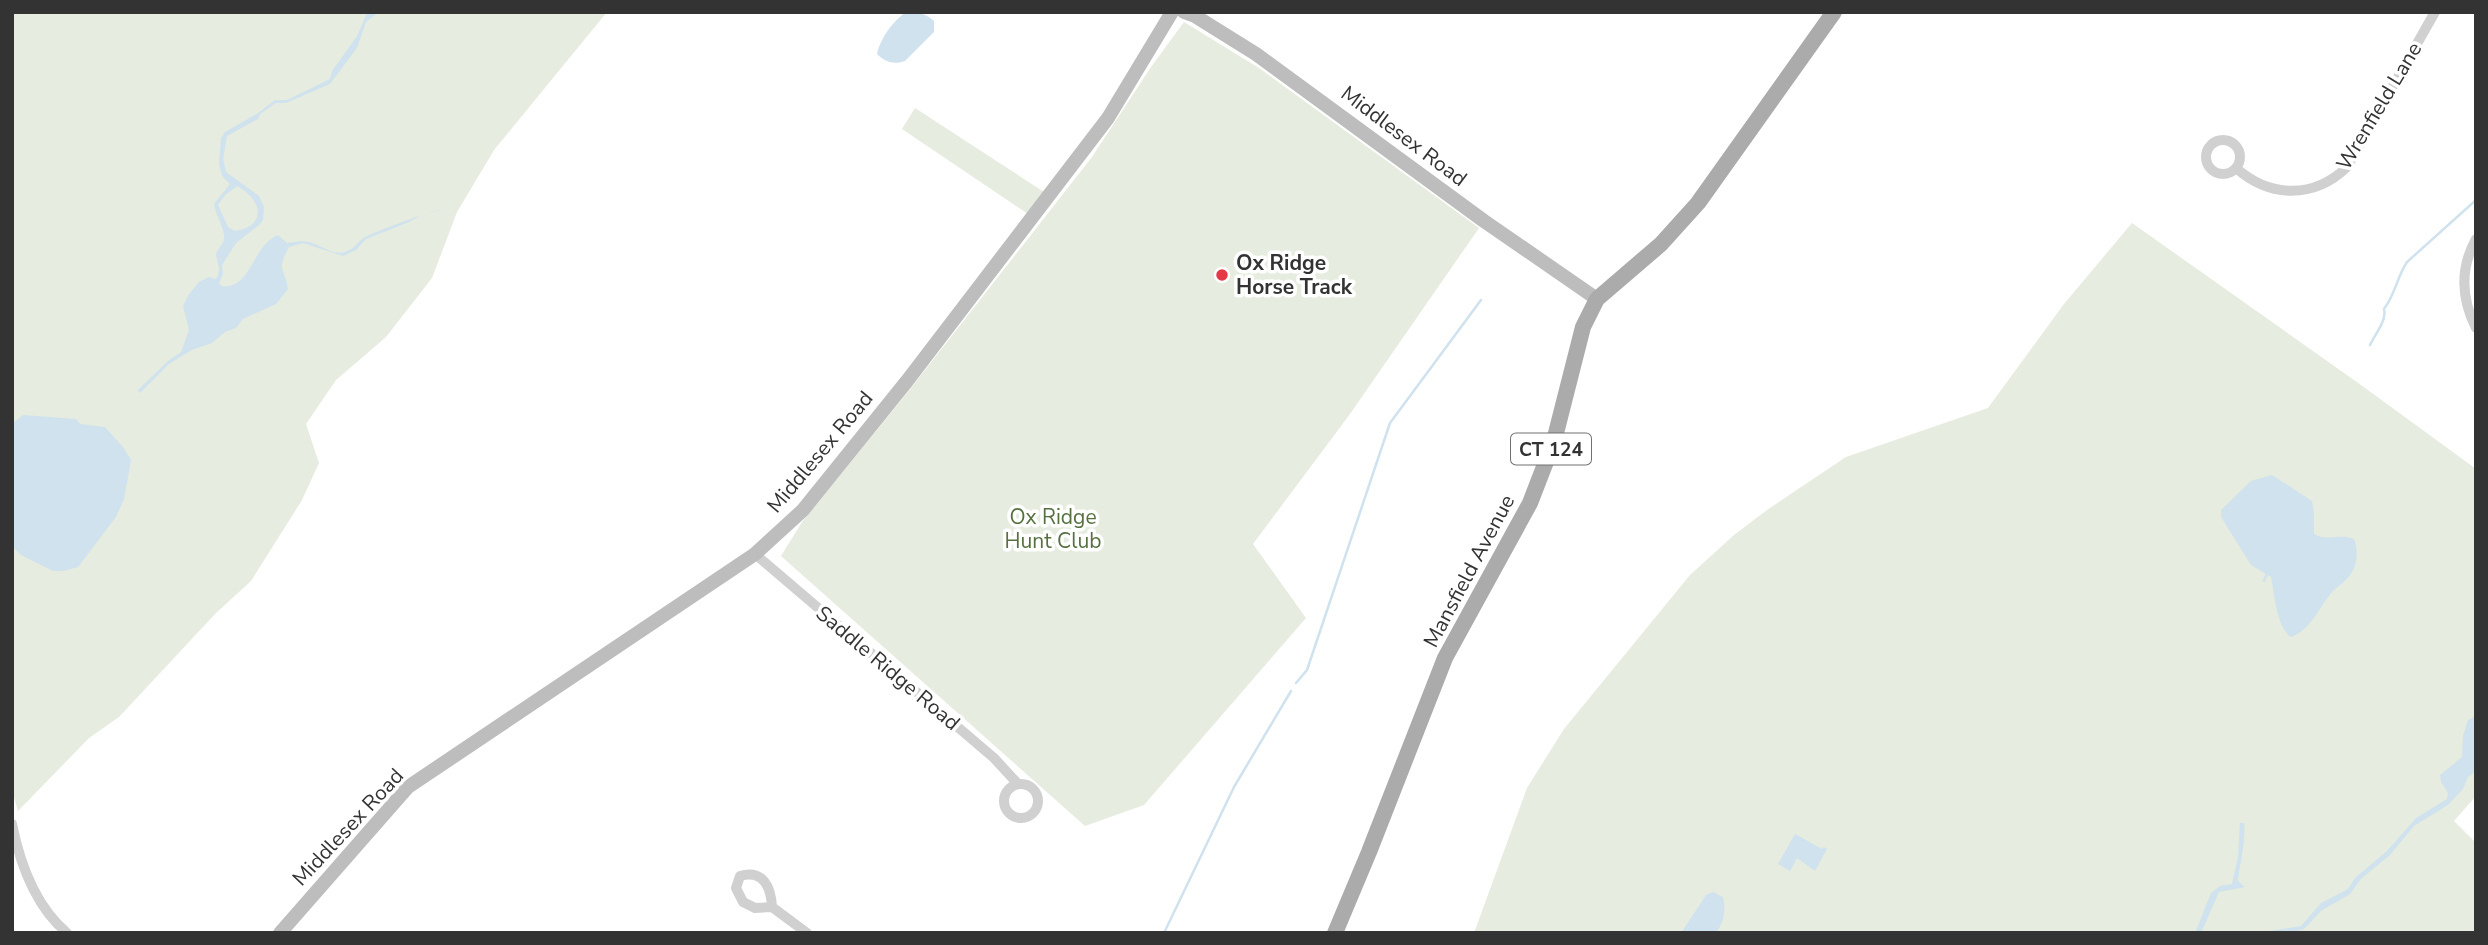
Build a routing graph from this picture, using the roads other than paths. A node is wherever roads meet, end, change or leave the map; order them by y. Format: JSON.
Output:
{"nodes":[{"id":1,"x":1172,"y":12,"type":"edge"},
{"id":2,"x":1184,"y":12,"type":"edge"},
{"id":3,"x":1834,"y":12,"type":"edge"},
{"id":4,"x":2435,"y":12,"type":"edge"},
{"id":5,"x":2236,"y":168,"type":"dead end"},
{"id":6,"x":2476,"y":239,"type":"edge"},
{"id":7,"x":1597,"y":299,"type":"junction"},
{"id":8,"x":2476,"y":328,"type":"edge"},
{"id":9,"x":755,"y":554,"type":"junction"},
{"id":10,"x":1018,"y":783,"type":"dead end"},
{"id":11,"x":12,"y":824,"type":"edge"},
{"id":12,"x":772,"y":907,"type":"dead end"},
{"id":13,"x":67,"y":933,"type":"edge"},
{"id":14,"x":280,"y":933,"type":"edge"},
{"id":15,"x":807,"y":933,"type":"edge"},
{"id":16,"x":1335,"y":933,"type":"edge"}],
"edges":[{"from":1,"to":9,"type":"main road","name":"Middlesex Road"},
{"from":2,"to":7,"type":"main road","name":"Middlesex Road"},
{"from":3,"to":7,"type":"main road","name":"Mansfield Avenue","number":"CT 124"},
{"from":4,"to":5,"type":"street","name":"Wrenfield Lane"},
{"from":6,"to":8,"type":"street"},
{"from":7,"to":16,"type":"main road","name":"Mansfield Avenue","number":"CT 124"},
{"from":9,"to":10,"type":"street","name":"Saddle Ridge Road"},
{"from":9,"to":14,"type":"main road","name":"Middlesex Road"},
{"from":11,"to":13,"type":"street"},
{"from":12,"to":15,"type":"street"}]}
